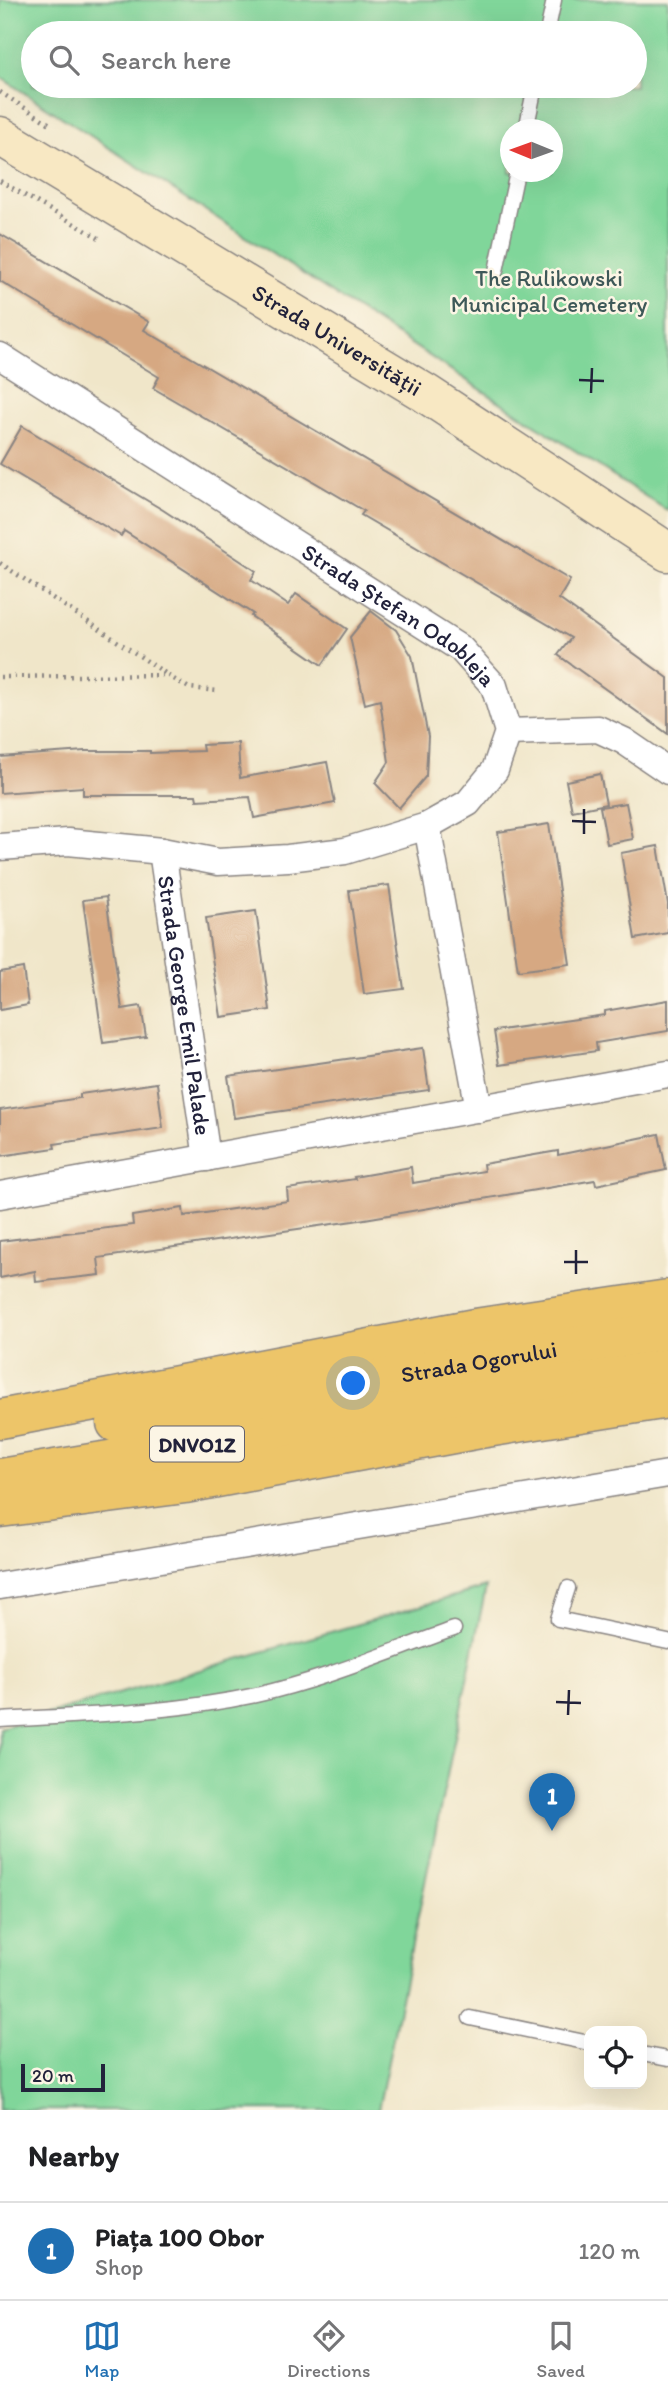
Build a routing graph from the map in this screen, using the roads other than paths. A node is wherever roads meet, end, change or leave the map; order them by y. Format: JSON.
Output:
{"nodes":[{"id":1,"x":554,"y":0,"type":"edge"},
{"id":2,"x":550,"y":21,"type":"edge"},
{"id":3,"x":533,"y":98,"type":"edge"},
{"id":4,"x":528,"y":119,"type":"edge"},
{"id":5,"x":0,"y":136,"type":"edge"},
{"id":6,"x":515,"y":182,"type":"edge"},
{"id":7,"x":496,"y":271,"type":"dead end"},
{"id":8,"x":0,"y":356,"type":"edge"},
{"id":9,"x":668,"y":552,"type":"edge"},
{"id":10,"x":508,"y":732,"type":"junction"},
{"id":11,"x":668,"y":771,"type":"edge"},
{"id":12,"x":427,"y":827,"type":"junction"},
{"id":13,"x":1,"y":848,"type":"edge"},
{"id":14,"x":162,"y":851,"type":"junction"},
{"id":15,"x":668,"y":1074,"type":"edge"},
{"id":16,"x":479,"y":1109,"type":"junction"},
{"id":17,"x":207,"y":1158,"type":"junction"},
{"id":18,"x":0,"y":1195,"type":"edge"},
{"id":19,"x":668,"y":1299,"type":"edge"},
{"id":20,"x":668,"y":1330,"type":"edge"},
{"id":21,"x":668,"y":1368,"type":"edge"},
{"id":22,"x":668,"y":1399,"type":"edge"},
{"id":23,"x":0,"y":1419,"type":"edge"},
{"id":24,"x":0,"y":1441,"type":"edge"},
{"id":25,"x":668,"y":1474,"type":"edge"},
{"id":26,"x":0,"y":1478,"type":"edge"},
{"id":27,"x":0,"y":1508,"type":"edge"},
{"id":28,"x":0,"y":1586,"type":"edge"},
{"id":29,"x":568,"y":1588,"type":"dead end"},
{"id":30,"x":454,"y":1629,"type":"dead end"},
{"id":31,"x":668,"y":1642,"type":"edge"},
{"id":32,"x":0,"y":1720,"type":"edge"},
{"id":33,"x":470,"y":2018,"type":"dead end"},
{"id":34,"x":584,"y":2042,"type":"edge"},
{"id":35,"x":647,"y":2054,"type":"edge"},
{"id":36,"x":668,"y":2059,"type":"edge"}],
"edges":[{"from":1,"to":2,"type":"lane"},
{"from":3,"to":4,"type":"lane"},
{"from":5,"to":9,"type":"main road","name":"Strada Universității"},
{"from":6,"to":7,"type":"lane"},
{"from":8,"to":10,"type":"street","name":"Strada Ștefan Odobleja"},
{"from":10,"to":11,"type":"street"},
{"from":10,"to":12,"type":"street"},
{"from":12,"to":14,"type":"street"},
{"from":12,"to":16,"type":"street"},
{"from":13,"to":14,"type":"street"},
{"from":14,"to":17,"type":"street","name":"Strada George Emil Palade"},
{"from":15,"to":16,"type":"street","name":"Strada George Emil Palade"},
{"from":16,"to":17,"type":"street","name":"Strada George Emil Palade"},
{"from":17,"to":18,"type":"street","name":"Strada George Emil Palade"},
{"from":19,"to":23,"type":"highway"},
{"from":20,"to":24,"type":"highway","name":"Strada Ogorului","number":"DNVO1Z"},
{"from":21,"to":26,"type":"highway","name":"Strada Ogorului","number":"DNVO1Z"},
{"from":22,"to":27,"type":"highway"},
{"from":25,"to":28,"type":"street"},
{"from":29,"to":31,"type":"lane"},
{"from":30,"to":32,"type":"lane"},
{"from":33,"to":34,"type":"lane"},
{"from":35,"to":36,"type":"lane"}]}
